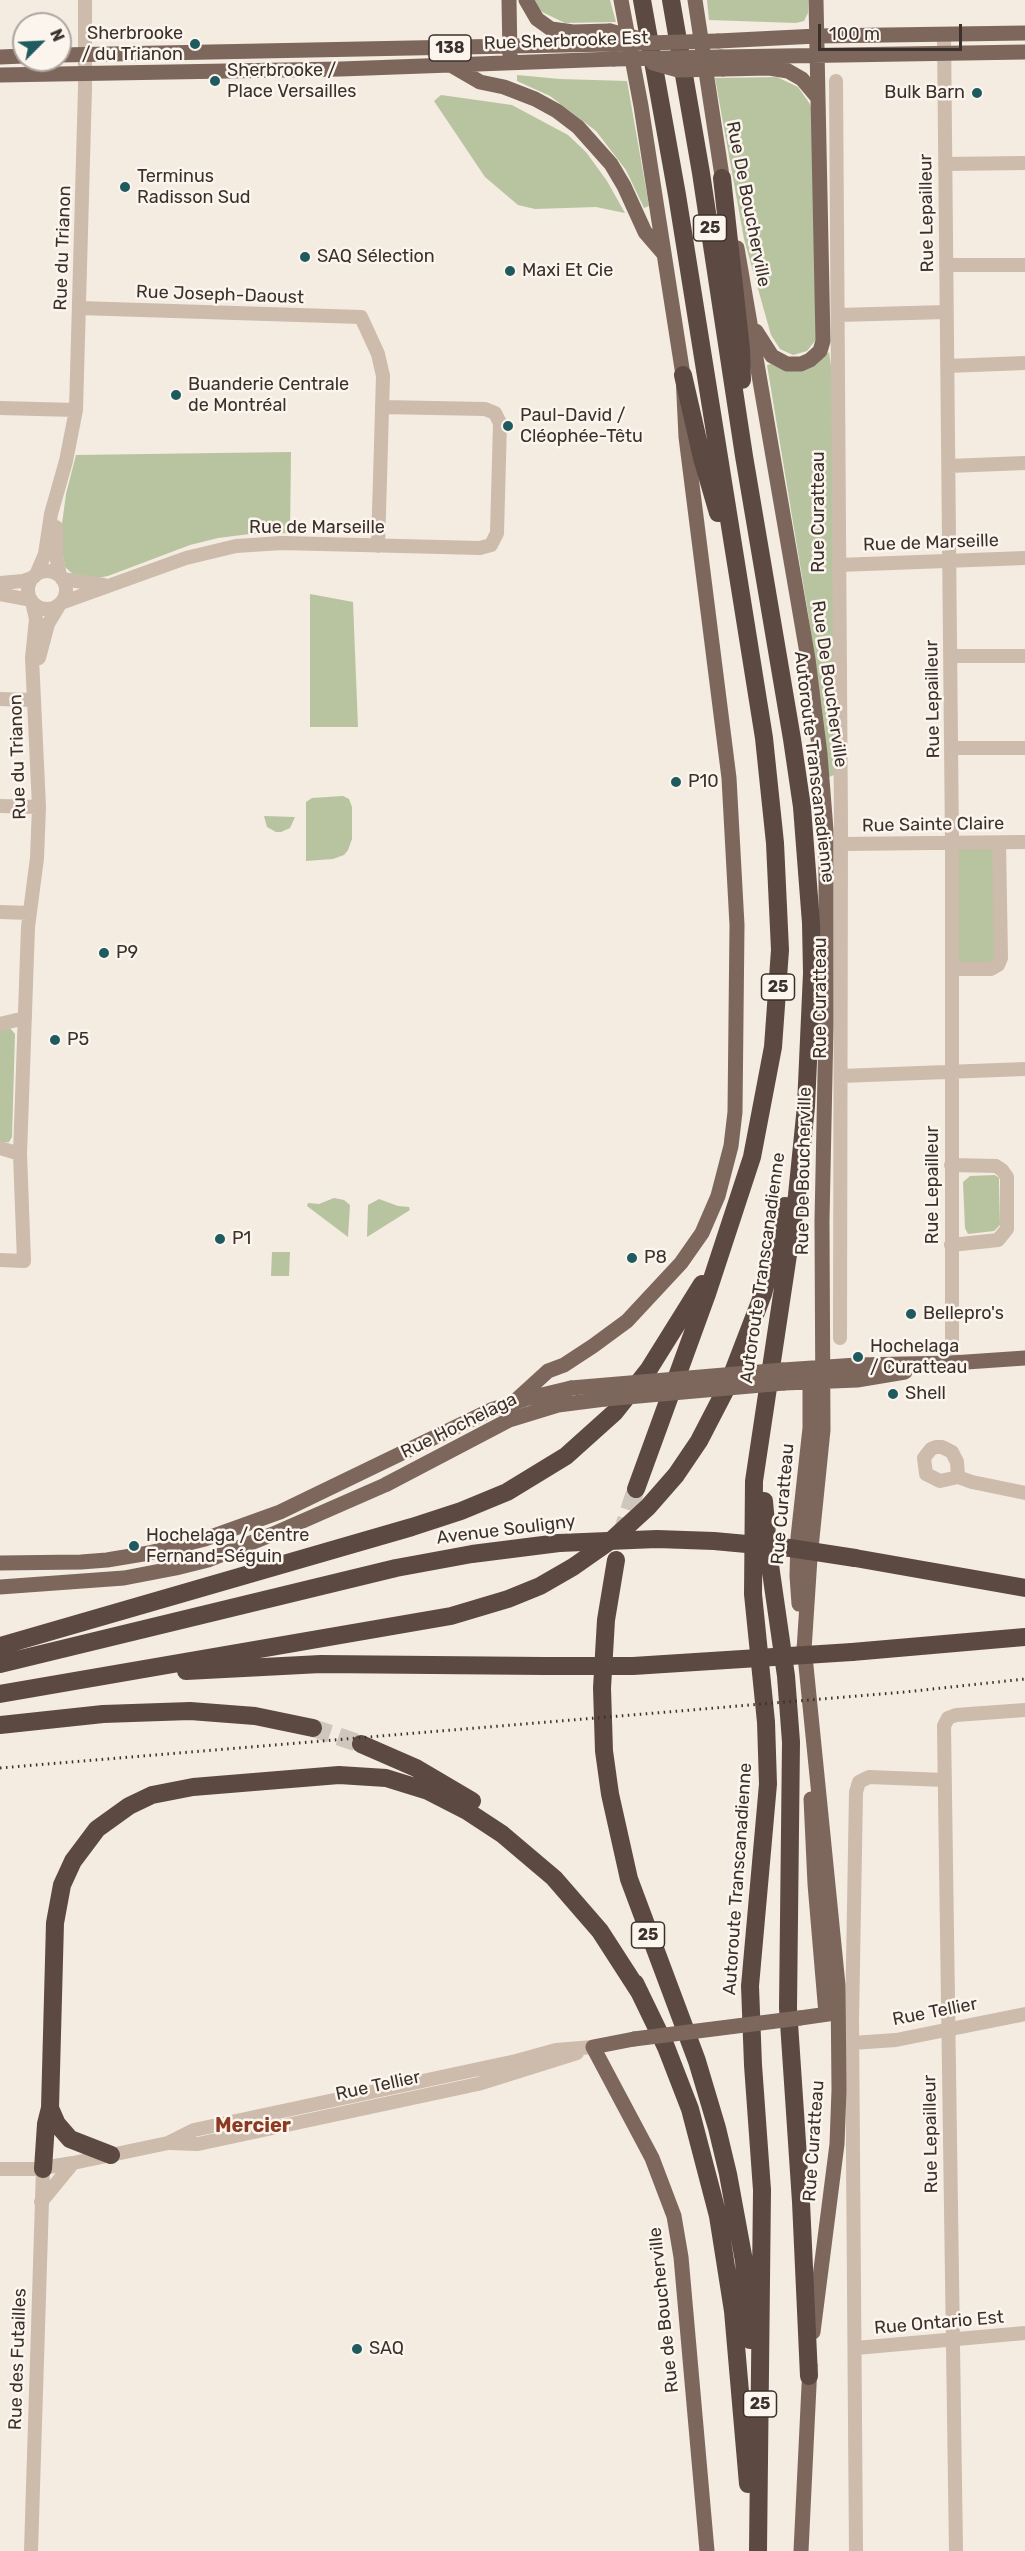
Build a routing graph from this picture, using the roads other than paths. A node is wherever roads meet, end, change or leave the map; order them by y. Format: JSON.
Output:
{"nodes":[{"id":1,"x":84,"y":0,"type":"edge"},
{"id":2,"x":509,"y":0,"type":"edge"},
{"id":3,"x":526,"y":0,"type":"edge"},
{"id":4,"x":621,"y":0,"type":"edge"},
{"id":5,"x":642,"y":0,"type":"edge"},
{"id":6,"x":671,"y":0,"type":"edge"},
{"id":7,"x":695,"y":0,"type":"edge"},
{"id":8,"x":816,"y":0,"type":"edge"},
{"id":9,"x":1025,"y":33,"type":"edge"},
{"id":10,"x":944,"y":35,"type":"junction"},
{"id":11,"x":817,"y":36,"type":"junction"},
{"id":12,"x":612,"y":44,"type":"junction"},
{"id":13,"x":510,"y":46,"type":"junction"},
{"id":14,"x":1025,"y":52,"type":"edge"},
{"id":15,"x":72,"y":54,"type":"edge"},
{"id":16,"x":84,"y":54,"type":"junction"},
{"id":17,"x":944,"y":54,"type":"junction"},
{"id":18,"x":817,"y":55,"type":"junction"},
{"id":19,"x":510,"y":62,"type":"junction"},
{"id":20,"x":722,"y":63,"type":"junction"},
{"id":21,"x":449,"y":64,"type":"junction"},
{"id":22,"x":85,"y":74,"type":"junction"},
{"id":23,"x":0,"y":75,"type":"edge"},
{"id":24,"x":836,"y":81,"type":"dead end"},
{"id":25,"x":818,"y":98,"type":"junction"},
{"id":26,"x":1025,"y":163,"type":"edge"},
{"id":27,"x":945,"y":164,"type":"junction"},
{"id":28,"x":722,"y":178,"type":"junction"},
{"id":29,"x":664,"y":254,"type":"junction"},
{"id":30,"x":946,"y":265,"type":"junction"},
{"id":31,"x":1025,"y":265,"type":"edge"},
{"id":32,"x":79,"y":308,"type":"junction"},
{"id":33,"x":946,"y":312,"type":"junction"},
{"id":34,"x":838,"y":315,"type":"junction"},
{"id":35,"x":751,"y":323,"type":"junction"},
{"id":36,"x":1025,"y":363,"type":"edge"},
{"id":37,"x":947,"y":366,"type":"junction"},
{"id":38,"x":683,"y":375,"type":"junction"},
{"id":39,"x":382,"y":407,"type":"junction"},
{"id":40,"x":0,"y":408,"type":"edge"},
{"id":41,"x":76,"y":410,"type":"junction"},
{"id":42,"x":744,"y":456,"type":"junction"},
{"id":43,"x":1025,"y":463,"type":"edge"},
{"id":44,"x":949,"y":466,"type":"junction"},
{"id":45,"x":57,"y":495,"type":"junction"},
{"id":46,"x":378,"y":546,"type":"junction"},
{"id":47,"x":1025,"y":558,"type":"edge"},
{"id":48,"x":949,"y":560,"type":"junction"},
{"id":49,"x":839,"y":565,"type":"junction"},
{"id":50,"x":35,"y":576,"type":"junction"},
{"id":51,"x":61,"y":578,"type":"junction"},
{"id":52,"x":0,"y":583,"type":"edge"},
{"id":53,"x":112,"y":586,"type":"junction"},
{"id":54,"x":741,"y":590,"type":"junction"},
{"id":55,"x":0,"y":594,"type":"edge"},
{"id":56,"x":31,"y":601,"type":"junction"},
{"id":57,"x":60,"y":604,"type":"junction"},
{"id":58,"x":950,"y":656,"type":"junction"},
{"id":59,"x":1025,"y":656,"type":"edge"},
{"id":60,"x":34,"y":684,"type":"junction"},
{"id":61,"x":0,"y":699,"type":"edge"},
{"id":62,"x":33,"y":700,"type":"junction"},
{"id":63,"x":951,"y":748,"type":"junction"},
{"id":64,"x":1025,"y":748,"type":"edge"},
{"id":65,"x":0,"y":806,"type":"edge"},
{"id":66,"x":39,"y":807,"type":"junction"},
{"id":67,"x":1025,"y":842,"type":"edge"},
{"id":68,"x":952,"y":843,"type":"junction"},
{"id":69,"x":999,"y":843,"type":"junction"},
{"id":70,"x":841,"y":844,"type":"junction"},
{"id":71,"x":0,"y":912,"type":"edge"},
{"id":72,"x":29,"y":913,"type":"junction"},
{"id":73,"x":953,"y":969,"type":"junction"},
{"id":74,"x":25,"y":1018,"type":"junction"},
{"id":75,"x":0,"y":1024,"type":"edge"},
{"id":76,"x":1025,"y":1069,"type":"edge"},
{"id":77,"x":952,"y":1071,"type":"junction"},
{"id":78,"x":841,"y":1077,"type":"junction"},
{"id":79,"x":802,"y":1147,"type":"junction"},
{"id":80,"x":0,"y":1148,"type":"edge"},
{"id":81,"x":20,"y":1154,"type":"junction"},
{"id":82,"x":951,"y":1165,"type":"junction"},
{"id":83,"x":951,"y":1245,"type":"junction"},
{"id":84,"x":0,"y":1260,"type":"edge"},
{"id":85,"x":718,"y":1260,"type":"junction"},
{"id":86,"x":840,"y":1338,"type":"dead end"},
{"id":87,"x":1025,"y":1358,"type":"edge"},
{"id":88,"x":952,"y":1363,"type":"junction"},
{"id":89,"x":564,"y":1365,"type":"junction"},
{"id":90,"x":780,"y":1370,"type":"junction"},
{"id":91,"x":819,"y":1377,"type":"junction"},
{"id":92,"x":565,"y":1397,"type":"junction"},
{"id":93,"x":514,"y":1402,"type":"junction"},
{"id":94,"x":958,"y":1476,"type":"dead end"},
{"id":95,"x":636,"y":1489,"type":"tunnel mouth"},
{"id":96,"x":1025,"y":1493,"type":"edge"},
{"id":97,"x":616,"y":1560,"type":"dead end"},
{"id":98,"x":0,"y":1563,"type":"edge"},
{"id":99,"x":0,"y":1587,"type":"edge"},
{"id":100,"x":1025,"y":1588,"type":"edge"},
{"id":101,"x":1025,"y":1637,"type":"edge"},
{"id":102,"x":0,"y":1646,"type":"edge"},
{"id":103,"x":0,"y":1664,"type":"edge"},
{"id":104,"x":0,"y":1695,"type":"edge"},
{"id":105,"x":1025,"y":1710,"type":"edge"},
{"id":106,"x":0,"y":1725,"type":"edge"},
{"id":107,"x":313,"y":1728,"type":"tunnel mouth"},
{"id":108,"x":361,"y":1744,"type":"tunnel mouth"},
{"id":109,"x":945,"y":1780,"type":"junction"},
{"id":110,"x":640,"y":1993,"type":"junction"},
{"id":111,"x":832,"y":2014,"type":"junction"},
{"id":112,"x":1025,"y":2014,"type":"edge"},
{"id":113,"x":948,"y":2030,"type":"junction"},
{"id":114,"x":852,"y":2043,"type":"junction"},
{"id":115,"x":593,"y":2047,"type":"junction"},
{"id":116,"x":50,"y":2108,"type":"junction"},
{"id":117,"x":111,"y":2155,"type":"junction"},
{"id":118,"x":73,"y":2163,"type":"junction"},
{"id":119,"x":0,"y":2169,"type":"edge"},
{"id":120,"x":43,"y":2169,"type":"junction"},
{"id":121,"x":41,"y":2202,"type":"junction"},
{"id":122,"x":1025,"y":2333,"type":"edge"},
{"id":123,"x":952,"y":2339,"type":"junction"},
{"id":124,"x":856,"y":2348,"type":"junction"},
{"id":125,"x":809,"y":2376,"type":"junction"},
{"id":126,"x":749,"y":2501,"type":"junction"},
{"id":127,"x":31,"y":2551,"type":"edge"},
{"id":128,"x":707,"y":2551,"type":"edge"},
{"id":129,"x":747,"y":2551,"type":"edge"},
{"id":130,"x":758,"y":2551,"type":"edge"},
{"id":131,"x":801,"y":2551,"type":"edge"},
{"id":132,"x":856,"y":2551,"type":"edge"},
{"id":133,"x":956,"y":2551,"type":"edge"}],
"edges":[{"from":1,"to":16,"type":"street","name":"Rue du Trianon"},
{"from":2,"to":13,"type":"main road"},
{"from":3,"to":12,"type":"main road"},
{"from":4,"to":29,"type":"main road"},
{"from":5,"to":54,"type":"highway","name":"Autoroute Transcanadienne","number":"25"},
{"from":6,"to":42,"type":"highway","name":"Autoroute Transcanadienne","number":"25"},
{"from":7,"to":28,"type":"main road","name":"Rue De Boucherville"},
{"from":8,"to":11,"type":"main road"},
{"from":9,"to":10,"type":"main road","name":"Rue Sherbrooke Est"},
{"from":10,"to":11,"type":"main road","name":"Rue Sherbrooke Est"},
{"from":10,"to":17,"type":"street","name":"Rue Lepailleur"},
{"from":11,"to":12,"type":"main road","name":"Rue Sherbrooke Est","bridge":true},
{"from":11,"to":18,"type":"main road"},
{"from":12,"to":13,"type":"main road","name":"Rue Sherbrooke Est","number":"138"},
{"from":12,"to":19,"type":"main road","name":"Rue Sherbrooke Est","number":"138"},
{"from":12,"to":20,"type":"main road","name":"Rue Sherbrooke Est","number":"138","bridge":true},
{"from":13,"to":16,"type":"main road","name":"Rue Sherbrooke Est","number":"138"},
{"from":13,"to":19,"type":"main road"},
{"from":14,"to":17,"type":"main road"},
{"from":15,"to":16,"type":"main road","name":"Rue Sherbrooke Est","number":"138"},
{"from":16,"to":22,"type":"street","name":"Rue du Trianon"},
{"from":17,"to":18,"type":"main road"},
{"from":17,"to":27,"type":"street","name":"Rue Lepailleur"},
{"from":18,"to":20,"type":"main road"},
{"from":18,"to":25,"type":"main road"},
{"from":19,"to":21,"type":"main road","name":"Rue Sherbrooke Est","number":"138"},
{"from":20,"to":25,"type":"main road"},
{"from":21,"to":22,"type":"main road","name":"Rue Sherbrooke Est","number":"138"},
{"from":21,"to":29,"type":"main road"},
{"from":22,"to":23,"type":"main road","name":"Rue Sherbrooke Est","number":"138"},
{"from":22,"to":32,"type":"street","name":"Rue du Trianon"},
{"from":24,"to":34,"type":"street","name":"Rue Curatteau"},
{"from":25,"to":35,"type":"main road"},
{"from":26,"to":27,"type":"street"},
{"from":27,"to":30,"type":"street","name":"Rue Lepailleur"},
{"from":28,"to":35,"type":"main road","name":"Rue De Boucherville"},
{"from":28,"to":42,"type":"highway"},
{"from":29,"to":38,"type":"main road"},
{"from":30,"to":31,"type":"street"},
{"from":30,"to":33,"type":"street","name":"Rue Lepailleur"},
{"from":32,"to":39,"type":"street","name":"Rue Joseph-Daoust"},
{"from":32,"to":41,"type":"street","name":"Rue du Trianon"},
{"from":33,"to":34,"type":"street"},
{"from":33,"to":37,"type":"street","name":"Rue Lepailleur"},
{"from":34,"to":49,"type":"street","name":"Rue Curatteau"},
{"from":35,"to":91,"type":"main road","name":"Rue De Boucherville"},
{"from":36,"to":37,"type":"street"},
{"from":37,"to":44,"type":"street","name":"Rue Lepailleur"},
{"from":38,"to":54,"type":"highway"},
{"from":38,"to":89,"type":"main road"},
{"from":39,"to":46,"type":"street"},
{"from":39,"to":46,"type":"street","name":"Rue de Marseille"},
{"from":40,"to":41,"type":"street"},
{"from":41,"to":45,"type":"street","name":"Rue du Trianon"},
{"from":42,"to":79,"type":"highway","name":"Autoroute Transcanadienne","number":"25"},
{"from":43,"to":44,"type":"street"},
{"from":44,"to":48,"type":"street","name":"Rue Lepailleur"},
{"from":45,"to":50,"type":"street","name":"Rue du Trianon"},
{"from":45,"to":51,"type":"street","name":"Rue du Trianon"},
{"from":46,"to":53,"type":"street","name":"Rue de Marseille"},
{"from":47,"to":48,"type":"street","name":"Rue de Marseille"},
{"from":48,"to":49,"type":"street","name":"Rue de Marseille"},
{"from":48,"to":58,"type":"street","name":"Rue Lepailleur"},
{"from":49,"to":70,"type":"street","name":"Rue Curatteau"},
{"from":50,"to":51,"type":"street"},
{"from":50,"to":52,"type":"street"},
{"from":50,"to":56,"type":"street"},
{"from":51,"to":53,"type":"street","name":"Rue de Marseille"},
{"from":51,"to":57,"type":"street"},
{"from":53,"to":57,"type":"street","name":"Rue de Marseille"},
{"from":54,"to":85,"type":"highway","name":"Autoroute Transcanadienne","number":"25"},
{"from":55,"to":56,"type":"street"},
{"from":56,"to":57,"type":"street"},
{"from":56,"to":60,"type":"street","name":"Rue du Trianon"},
{"from":57,"to":60,"type":"street","name":"Rue du Trianon"},
{"from":58,"to":59,"type":"street"},
{"from":58,"to":63,"type":"street","name":"Rue Lepailleur"},
{"from":60,"to":62,"type":"street","name":"Rue du Trianon"},
{"from":61,"to":62,"type":"street"},
{"from":62,"to":66,"type":"street","name":"Rue du Trianon"},
{"from":63,"to":64,"type":"street"},
{"from":63,"to":68,"type":"street","name":"Rue Lepailleur"},
{"from":65,"to":66,"type":"street"},
{"from":66,"to":72,"type":"street","name":"Rue du Trianon"},
{"from":67,"to":69,"type":"street","name":"Rue Sainte Claire"},
{"from":68,"to":69,"type":"street","name":"Rue Sainte Claire"},
{"from":68,"to":70,"type":"street","name":"Rue Sainte Claire"},
{"from":68,"to":73,"type":"street","name":"Rue Lepailleur"},
{"from":69,"to":73,"type":"street"},
{"from":70,"to":78,"type":"street","name":"Rue Curatteau"},
{"from":71,"to":72,"type":"street"},
{"from":72,"to":74,"type":"street","name":"Rue du Trianon"},
{"from":73,"to":77,"type":"street","name":"Rue Lepailleur"},
{"from":74,"to":75,"type":"street"},
{"from":74,"to":81,"type":"street","name":"Rue du Trianon"},
{"from":76,"to":77,"type":"street"},
{"from":77,"to":78,"type":"street"},
{"from":77,"to":82,"type":"street","name":"Rue Lepailleur"},
{"from":78,"to":86,"type":"street","name":"Rue Curatteau"},
{"from":79,"to":90,"type":"highway","name":"Autoroute Transcanadienne","number":"25"},
{"from":79,"to":104,"type":"highway"},
{"from":80,"to":81,"type":"street"},
{"from":81,"to":84,"type":"street","name":"Rue du Trianon"},
{"from":82,"to":83,"type":"street","name":"Rue Lepailleur"},
{"from":82,"to":83,"type":"street"},
{"from":83,"to":88,"type":"street","name":"Rue Lepailleur"},
{"from":85,"to":95,"type":"highway","name":"Autoroute Transcanadienne","number":"25"},
{"from":85,"to":102,"type":"highway"},
{"from":87,"to":88,"type":"main road","name":"Rue Hochelaga"},
{"from":88,"to":91,"type":"main road","name":"Rue Hochelaga"},
{"from":89,"to":92,"type":"main road"},
{"from":89,"to":93,"type":"main road"},
{"from":90,"to":91,"type":"main road","name":"Rue Hochelaga"},
{"from":90,"to":92,"type":"main road","name":"Rue Hochelaga","bridge":true},
{"from":90,"to":125,"type":"highway"},
{"from":90,"to":130,"type":"highway","name":"Autoroute Transcanadienne","number":"25"},
{"from":91,"to":111,"type":"main road","name":"Rue Curatteau"},
{"from":92,"to":93,"type":"main road","name":"Rue Hochelaga"},
{"from":92,"to":99,"type":"main road","name":"Rue Hochelaga"},
{"from":93,"to":98,"type":"main road","name":"Rue Hochelaga"},
{"from":94,"to":96,"type":"street"},
{"from":97,"to":126,"type":"highway","number":"25"},
{"from":100,"to":103,"type":"highway","name":"Avenue Souligny","bridge":true},
{"from":101,"to":104,"type":"highway","bridge":true},
{"from":105,"to":109,"type":"street","name":"Rue Lepailleur"},
{"from":106,"to":107,"type":"highway"},
{"from":108,"to":110,"type":"highway"},
{"from":109,"to":113,"type":"street","name":"Rue Lepailleur"},
{"from":109,"to":114,"type":"street","name":"Rue Curatteau"},
{"from":110,"to":116,"type":"highway"},
{"from":110,"to":126,"type":"highway"},
{"from":111,"to":115,"type":"main road","name":"Rue Tellier","bridge":true},
{"from":111,"to":125,"type":"main road","name":"Rue Curatteau"},
{"from":112,"to":113,"type":"street","name":"Rue Tellier"},
{"from":113,"to":114,"type":"street","name":"Rue Tellier"},
{"from":113,"to":123,"type":"street","name":"Rue Lepailleur"},
{"from":114,"to":124,"type":"street","name":"Rue Curatteau"},
{"from":115,"to":117,"type":"street","name":"Rue Tellier"},
{"from":115,"to":128,"type":"main road","name":"Rue de Boucherville"},
{"from":116,"to":117,"type":"highway"},
{"from":116,"to":120,"type":"highway"},
{"from":117,"to":118,"type":"street","name":"Rue Tellier"},
{"from":118,"to":120,"type":"street","name":"Rue Tellier"},
{"from":118,"to":121,"type":"street"},
{"from":119,"to":120,"type":"street","name":"Rue Tellier"},
{"from":120,"to":121,"type":"street","name":"Rue des Futailles"},
{"from":121,"to":127,"type":"street","name":"Rue des Futailles"},
{"from":122,"to":123,"type":"street","name":"Rue Ontario Est"},
{"from":123,"to":124,"type":"street","name":"Rue Ontario Est"},
{"from":123,"to":133,"type":"street","name":"Rue Lepailleur"},
{"from":124,"to":132,"type":"street","name":"Rue Curatteau"},
{"from":125,"to":131,"type":"main road","name":"Rue Curatteau"},
{"from":126,"to":129,"type":"highway","number":"25"}]}
